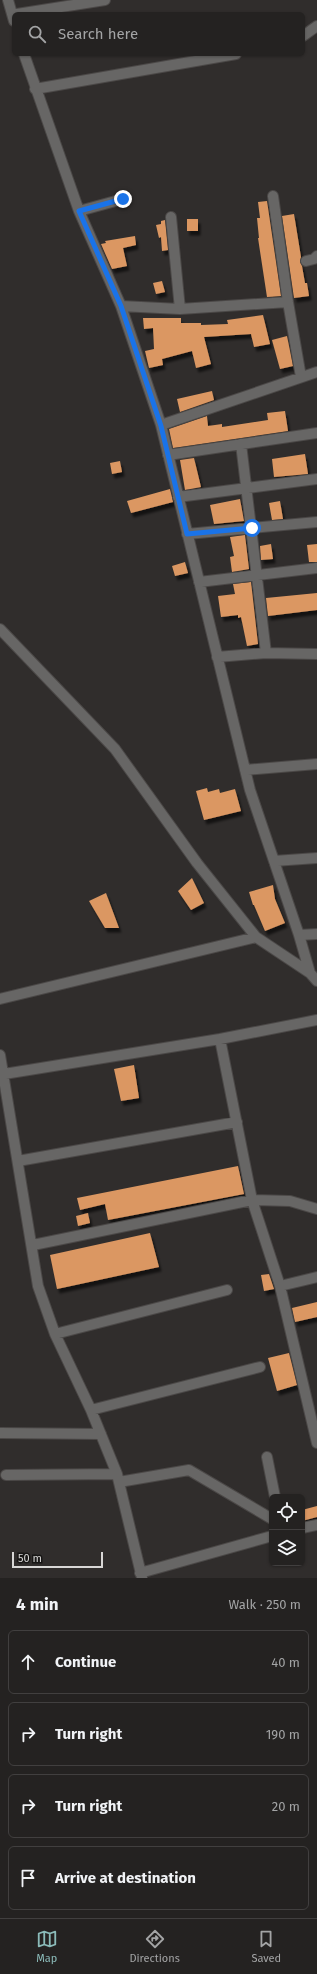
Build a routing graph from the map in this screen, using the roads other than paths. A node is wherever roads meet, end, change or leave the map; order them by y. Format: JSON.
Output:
{"nodes":[{"id":1,"x":8,"y":0,"type":"edge"},
{"id":2,"x":104,"y":0,"type":"edge"},
{"id":3,"x":12,"y":12,"type":"edge"},
{"id":4,"x":36,"y":12,"type":"edge"},
{"id":5,"x":317,"y":26,"type":"edge"},
{"id":6,"x":305,"y":35,"type":"edge"},
{"id":7,"x":25,"y":56,"type":"edge"},
{"id":8,"x":225,"y":56,"type":"edge"},
{"id":9,"x":35,"y":89,"type":"junction"},
{"id":10,"x":273,"y":196,"type":"dead end"},
{"id":11,"x":123,"y":199,"type":"dead end"},
{"id":12,"x":79,"y":211,"type":"junction"},
{"id":13,"x":171,"y":217,"type":"dead end"},
{"id":14,"x":317,"y":256,"type":"edge"},
{"id":15,"x":306,"y":261,"type":"dead end"},
{"id":16,"x":288,"y":302,"type":"junction"},
{"id":17,"x":121,"y":306,"type":"junction"},
{"id":18,"x":180,"y":309,"type":"junction"},
{"id":19,"x":317,"y":372,"type":"edge"},
{"id":20,"x":301,"y":377,"type":"junction"},
{"id":21,"x":161,"y":426,"type":"junction"},
{"id":22,"x":317,"y":433,"type":"edge"},
{"id":23,"x":241,"y":444,"type":"junction"},
{"id":24,"x":168,"y":455,"type":"junction"},
{"id":25,"x":317,"y":479,"type":"edge"},
{"id":26,"x":247,"y":488,"type":"junction"},
{"id":27,"x":178,"y":497,"type":"junction"},
{"id":28,"x":317,"y":522,"type":"edge"},
{"id":29,"x":252,"y":528,"type":"junction"},
{"id":30,"x":187,"y":534,"type":"junction"},
{"id":31,"x":317,"y":568,"type":"edge"},
{"id":32,"x":257,"y":575,"type":"junction"},
{"id":33,"x":199,"y":582,"type":"junction"},
{"id":34,"x":2,"y":634,"type":"edge"},
{"id":35,"x":266,"y":653,"type":"junction"},
{"id":36,"x":317,"y":654,"type":"edge"},
{"id":37,"x":217,"y":657,"type":"junction"},
{"id":38,"x":317,"y":764,"type":"edge"},
{"id":39,"x":245,"y":770,"type":"junction"},
{"id":40,"x":317,"y":858,"type":"edge"},
{"id":41,"x":274,"y":861,"type":"junction"},
{"id":42,"x":317,"y":934,"type":"edge"},
{"id":43,"x":300,"y":935,"type":"junction"},
{"id":44,"x":256,"y":937,"type":"junction"},
{"id":45,"x":310,"y":973,"type":"junction"},
{"id":46,"x":317,"y":981,"type":"edge"},
{"id":47,"x":0,"y":1000,"type":"edge"},
{"id":48,"x":317,"y":1020,"type":"edge"},
{"id":49,"x":220,"y":1039,"type":"junction"},
{"id":50,"x":0,"y":1055,"type":"edge"},
{"id":51,"x":4,"y":1074,"type":"junction"},
{"id":52,"x":237,"y":1122,"type":"junction"},
{"id":53,"x":18,"y":1161,"type":"junction"},
{"id":54,"x":252,"y":1200,"type":"junction"},
{"id":55,"x":317,"y":1209,"type":"edge"},
{"id":56,"x":33,"y":1245,"type":"junction"},
{"id":57,"x":317,"y":1277,"type":"edge"},
{"id":58,"x":280,"y":1286,"type":"junction"},
{"id":59,"x":227,"y":1290,"type":"dead end"},
{"id":60,"x":55,"y":1334,"type":"junction"},
{"id":61,"x":260,"y":1368,"type":"dead end"},
{"id":62,"x":91,"y":1410,"type":"junction"},
{"id":63,"x":0,"y":1433,"type":"edge"},
{"id":64,"x":101,"y":1434,"type":"junction"},
{"id":65,"x":317,"y":1443,"type":"edge"},
{"id":66,"x":267,"y":1457,"type":"dead end"},
{"id":67,"x":6,"y":1475,"type":"dead end"},
{"id":68,"x":118,"y":1478,"type":"junction"},
{"id":69,"x":274,"y":1494,"type":"edge"},
{"id":70,"x":269,"y":1517,"type":"edge"},
{"id":71,"x":317,"y":1525,"type":"edge"},
{"id":72,"x":305,"y":1527,"type":"edge"},
{"id":73,"x":269,"y":1537,"type":"edge"},
{"id":74,"x":141,"y":1575,"type":"edge"}],
"edges":[{"from":1,"to":3,"type":"street"},
{"from":2,"to":4,"type":"street"},
{"from":5,"to":6,"type":"street"},
{"from":7,"to":9,"type":"street"},
{"from":8,"to":9,"type":"street"},
{"from":9,"to":12,"type":"street"},
{"from":10,"to":16,"type":"street"},
{"from":11,"to":12,"type":"street"},
{"from":12,"to":17,"type":"street"},
{"from":13,"to":18,"type":"street"},
{"from":14,"to":15,"type":"street"},
{"from":16,"to":18,"type":"street"},
{"from":16,"to":20,"type":"street"},
{"from":17,"to":18,"type":"street"},
{"from":17,"to":21,"type":"street"},
{"from":19,"to":20,"type":"street"},
{"from":20,"to":21,"type":"street"},
{"from":21,"to":24,"type":"street"},
{"from":22,"to":23,"type":"street"},
{"from":23,"to":24,"type":"street"},
{"from":23,"to":26,"type":"street"},
{"from":24,"to":27,"type":"street"},
{"from":25,"to":26,"type":"street"},
{"from":26,"to":27,"type":"street"},
{"from":26,"to":29,"type":"street"},
{"from":27,"to":30,"type":"street"},
{"from":28,"to":29,"type":"street"},
{"from":29,"to":30,"type":"street"},
{"from":29,"to":32,"type":"street"},
{"from":30,"to":33,"type":"street"},
{"from":31,"to":32,"type":"street"},
{"from":32,"to":33,"type":"street"},
{"from":32,"to":35,"type":"street"},
{"from":33,"to":37,"type":"street"},
{"from":34,"to":44,"type":"street"},
{"from":35,"to":36,"type":"street"},
{"from":35,"to":37,"type":"street"},
{"from":37,"to":39,"type":"street"},
{"from":38,"to":39,"type":"street"},
{"from":39,"to":41,"type":"street"},
{"from":40,"to":41,"type":"street"},
{"from":41,"to":43,"type":"street"},
{"from":42,"to":43,"type":"street"},
{"from":43,"to":45,"type":"street"},
{"from":44,"to":45,"type":"street"},
{"from":44,"to":47,"type":"street"},
{"from":45,"to":46,"type":"street"},
{"from":48,"to":49,"type":"street"},
{"from":49,"to":51,"type":"street"},
{"from":49,"to":52,"type":"street"},
{"from":50,"to":51,"type":"street"},
{"from":51,"to":53,"type":"street"},
{"from":52,"to":53,"type":"street"},
{"from":52,"to":54,"type":"street"},
{"from":53,"to":56,"type":"street"},
{"from":54,"to":55,"type":"street"},
{"from":54,"to":56,"type":"street"},
{"from":54,"to":58,"type":"street"},
{"from":56,"to":60,"type":"street"},
{"from":57,"to":58,"type":"street"},
{"from":58,"to":65,"type":"street"},
{"from":59,"to":60,"type":"street"},
{"from":60,"to":62,"type":"street"},
{"from":61,"to":62,"type":"street"},
{"from":62,"to":64,"type":"street"},
{"from":63,"to":64,"type":"street"},
{"from":64,"to":68,"type":"street"},
{"from":66,"to":69,"type":"street"},
{"from":67,"to":68,"type":"street"},
{"from":68,"to":70,"type":"street"},
{"from":68,"to":74,"type":"street"},
{"from":71,"to":72,"type":"street"},
{"from":73,"to":74,"type":"street"}]}
